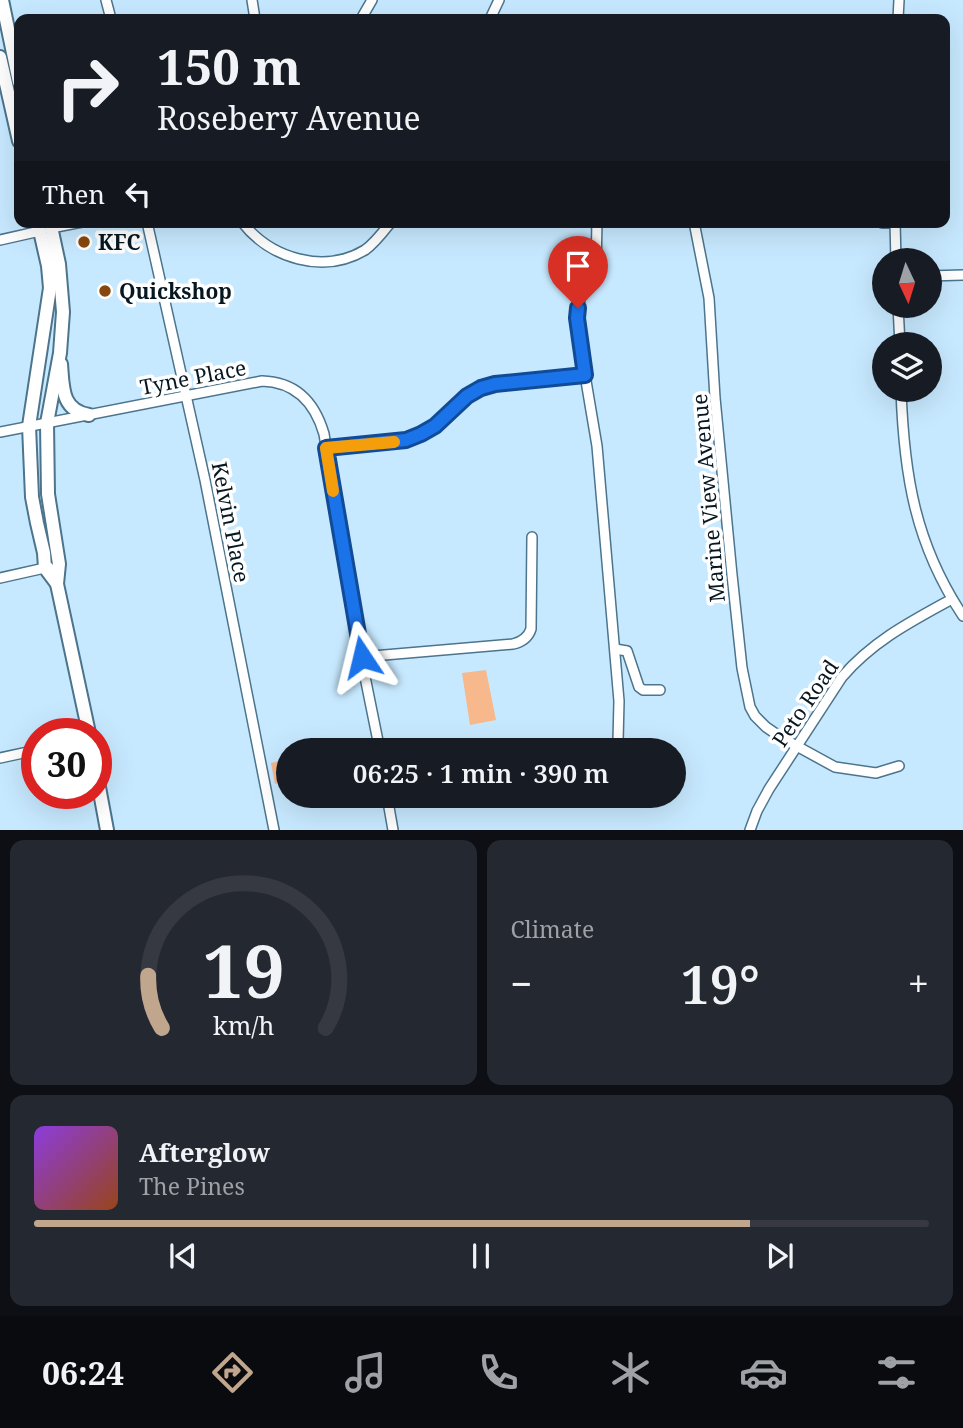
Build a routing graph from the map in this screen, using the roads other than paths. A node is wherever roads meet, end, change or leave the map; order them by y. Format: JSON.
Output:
{"nodes":[{"id":1,"x":2,"y":0,"type":"edge"},
{"id":2,"x":0,"y":57,"type":"edge"},
{"id":3,"x":14,"y":58,"type":"edge"},
{"id":4,"x":14,"y":119,"type":"edge"},
{"id":5,"x":39,"y":228,"type":"edge"},
{"id":6,"x":45,"y":228,"type":"edge"},
{"id":7,"x":46,"y":228,"type":"edge"},
{"id":8,"x":148,"y":228,"type":"edge"},
{"id":9,"x":247,"y":228,"type":"edge"},
{"id":10,"x":386,"y":228,"type":"edge"},
{"id":11,"x":597,"y":228,"type":"edge"},
{"id":12,"x":695,"y":228,"type":"edge"},
{"id":13,"x":895,"y":228,"type":"edge"},
{"id":14,"x":0,"y":240,"type":"edge"},
{"id":15,"x":896,"y":248,"type":"edge"},
{"id":16,"x":963,"y":275,"type":"edge"},
{"id":17,"x":942,"y":276,"type":"edge"},
{"id":18,"x":60,"y":353,"type":"junction"},
{"id":19,"x":585,"y":375,"type":"junction"},
{"id":20,"x":187,"y":396,"type":"junction"},
{"id":21,"x":902,"y":402,"type":"edge"},
{"id":22,"x":89,"y":415,"type":"junction"},
{"id":23,"x":47,"y":423,"type":"junction"},
{"id":24,"x":29,"y":426,"type":"junction"},
{"id":25,"x":0,"y":432,"type":"edge"},
{"id":26,"x":326,"y":448,"type":"junction"},
{"id":27,"x":48,"y":494,"type":"junction"},
{"id":28,"x":32,"y":497,"type":"junction"},
{"id":29,"x":54,"y":536,"type":"junction"},
{"id":30,"x":532,"y":537,"type":"dead end"},
{"id":31,"x":41,"y":538,"type":"junction"},
{"id":32,"x":60,"y":564,"type":"junction"},
{"id":33,"x":45,"y":568,"type":"junction"},
{"id":34,"x":0,"y":578,"type":"edge"},
{"id":35,"x":57,"y":584,"type":"junction"},
{"id":36,"x":952,"y":600,"type":"junction"},
{"id":37,"x":963,"y":616,"type":"edge"},
{"id":38,"x":615,"y":649,"type":"junction"},
{"id":39,"x":362,"y":657,"type":"junction"},
{"id":40,"x":660,"y":690,"type":"dead end"},
{"id":41,"x":86,"y":718,"type":"edge"},
{"id":42,"x":378,"y":738,"type":"edge"},
{"id":43,"x":618,"y":738,"type":"edge"},
{"id":44,"x":797,"y":747,"type":"junction"},
{"id":45,"x":21,"y":753,"type":"edge"},
{"id":46,"x":0,"y":758,"type":"edge"},
{"id":47,"x":899,"y":766,"type":"dead end"},
{"id":48,"x":389,"y":808,"type":"edge"},
{"id":49,"x":103,"y":809,"type":"edge"},
{"id":50,"x":107,"y":830,"type":"edge"},
{"id":51,"x":275,"y":830,"type":"edge"},
{"id":52,"x":393,"y":830,"type":"edge"},
{"id":53,"x":750,"y":830,"type":"edge"}],
"edges":[{"from":1,"to":3,"type":"main road"},
{"from":2,"to":4,"type":"main road"},
{"from":5,"to":14,"type":"street"},
{"from":6,"to":24,"type":"main road"},
{"from":7,"to":18,"type":"main road"},
{"from":8,"to":20,"type":"street","name":"Kelvin Place"},
{"from":9,"to":10,"type":"street"},
{"from":11,"to":19,"type":"street"},
{"from":12,"to":44,"type":"street","name":"Marine View Avenue"},
{"from":13,"to":15,"type":"street"},
{"from":16,"to":17,"type":"street"},
{"from":18,"to":22,"type":"main road"},
{"from":18,"to":23,"type":"main road"},
{"from":19,"to":26,"type":"street"},
{"from":19,"to":38,"type":"street"},
{"from":20,"to":22,"type":"street","name":"Tyne Place"},
{"from":20,"to":26,"type":"street","name":"Tyne Place"},
{"from":20,"to":51,"type":"street","name":"Kelvin Place"},
{"from":21,"to":36,"type":"street"},
{"from":22,"to":23,"type":"street","name":"Tyne Place"},
{"from":23,"to":24,"type":"street","name":"Tyne Place"},
{"from":23,"to":27,"type":"main road"},
{"from":24,"to":25,"type":"street","name":"Tyne Place"},
{"from":24,"to":28,"type":"main road"},
{"from":26,"to":39,"type":"street","name":"Tyne Place"},
{"from":27,"to":28,"type":"main road"},
{"from":27,"to":29,"type":"main road"},
{"from":28,"to":31,"type":"main road"},
{"from":29,"to":31,"type":"main road"},
{"from":29,"to":32,"type":"main road"},
{"from":30,"to":39,"type":"street"},
{"from":31,"to":33,"type":"main road"},
{"from":32,"to":33,"type":"street"},
{"from":32,"to":35,"type":"main road"},
{"from":33,"to":34,"type":"street"},
{"from":33,"to":35,"type":"main road"},
{"from":35,"to":41,"type":"main road"},
{"from":36,"to":37,"type":"street"},
{"from":36,"to":44,"type":"street","name":"Peto Road"},
{"from":38,"to":40,"type":"street"},
{"from":38,"to":43,"type":"street"},
{"from":39,"to":42,"type":"street","name":"Tyne Place"},
{"from":44,"to":47,"type":"street","name":"Marine View Avenue"},
{"from":44,"to":53,"type":"street","name":"Peto Road"},
{"from":45,"to":46,"type":"street"},
{"from":48,"to":52,"type":"street"},
{"from":49,"to":50,"type":"main road"}]}
